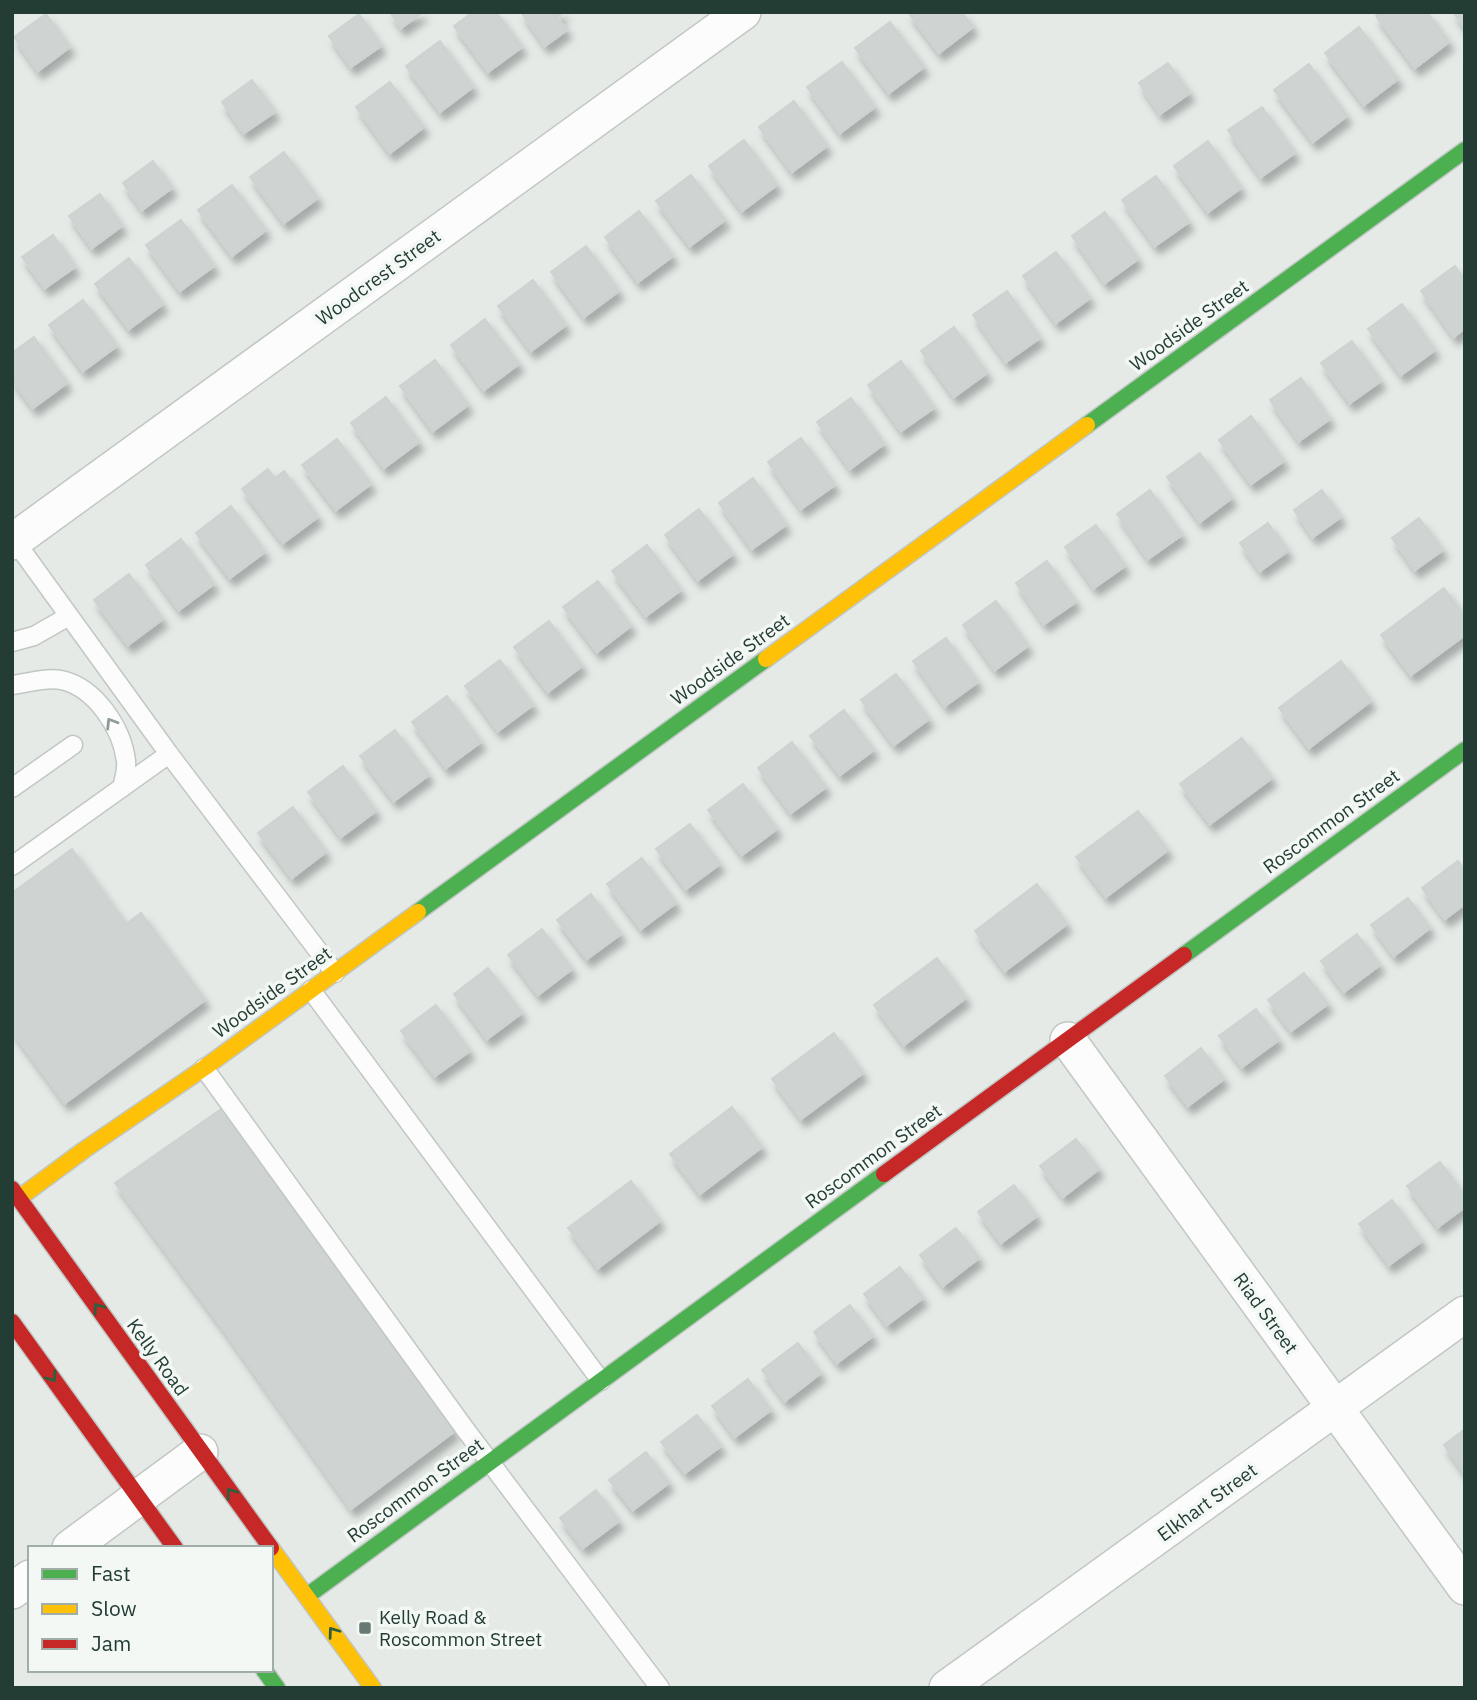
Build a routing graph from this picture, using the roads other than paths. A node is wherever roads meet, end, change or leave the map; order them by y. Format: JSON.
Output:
{"nodes":[{"id":1,"x":743,"y":12,"type":"edge"},
{"id":2,"x":1465,"y":150,"type":"edge"},
{"id":3,"x":13,"y":540,"type":"edge"},
{"id":4,"x":69,"y":616,"type":"junction"},
{"id":5,"x":12,"y":642,"type":"edge"},
{"id":6,"x":12,"y":685,"type":"edge"},
{"id":7,"x":73,"y":745,"type":"dead end"},
{"id":8,"x":1465,"y":750,"type":"edge"},
{"id":9,"x":169,"y":754,"type":"junction"},
{"id":10,"x":12,"y":788,"type":"edge"},
{"id":11,"x":122,"y":788,"type":"junction"},
{"id":12,"x":12,"y":866,"type":"edge"},
{"id":13,"x":335,"y":973,"type":"junction"},
{"id":14,"x":312,"y":990,"type":"junction"},
{"id":15,"x":1068,"y":1040,"type":"junction"},
{"id":16,"x":204,"y":1068,"type":"junction"},
{"id":17,"x":16,"y":1194,"type":"edge"},
{"id":18,"x":1465,"y":1314,"type":"edge"},
{"id":19,"x":12,"y":1322,"type":"edge"},
{"id":20,"x":601,"y":1381,"type":"junction"},
{"id":21,"x":1336,"y":1409,"type":"junction"},
{"id":22,"x":200,"y":1452,"type":"junction"},
{"id":23,"x":489,"y":1462,"type":"junction"},
{"id":24,"x":138,"y":1497,"type":"junction"},
{"id":25,"x":73,"y":1546,"type":"edge"},
{"id":26,"x":174,"y":1546,"type":"edge"},
{"id":27,"x":270,"y":1546,"type":"edge"},
{"id":28,"x":273,"y":1551,"type":"edge"},
{"id":29,"x":28,"y":1579,"type":"edge"},
{"id":30,"x":1465,"y":1587,"type":"edge"},
{"id":31,"x":12,"y":1591,"type":"edge"},
{"id":32,"x":307,"y":1596,"type":"junction"},
{"id":33,"x":265,"y":1672,"type":"edge"},
{"id":34,"x":276,"y":1688,"type":"edge"},
{"id":35,"x":373,"y":1688,"type":"edge"},
{"id":36,"x":660,"y":1688,"type":"edge"},
{"id":37,"x":947,"y":1688,"type":"edge"}],
"edges":[{"from":1,"to":3,"type":"street","name":"Woodcrest Street"},
{"from":2,"to":13,"type":"street","name":"Woodside Street"},
{"from":3,"to":4,"type":"lane"},
{"from":4,"to":5,"type":"lane"},
{"from":4,"to":9,"type":"lane"},
{"from":11,"to":6,"type":"lane","one_way":true},
{"from":7,"to":10,"type":"lane"},
{"from":8,"to":15,"type":"street","name":"Roscommon Street"},
{"from":9,"to":11,"type":"lane"},
{"from":9,"to":13,"type":"lane"},
{"from":11,"to":12,"type":"lane"},
{"from":13,"to":14,"type":"street","name":"Woodside Street"},
{"from":14,"to":16,"type":"street","name":"Woodside Street"},
{"from":14,"to":20,"type":"lane"},
{"from":15,"to":20,"type":"street","name":"Roscommon Street"},
{"from":15,"to":21,"type":"street","name":"Riad Street"},
{"from":16,"to":17,"type":"street","name":"Woodside Street"},
{"from":16,"to":23,"type":"lane"},
{"from":22,"to":17,"type":"street","name":"Kelly Road","one_way":true},
{"from":18,"to":21,"type":"street","name":"Elkhart Street"},
{"from":19,"to":24,"type":"street","one_way":true},
{"from":20,"to":23,"type":"street","name":"Roscommon Street"},
{"from":21,"to":30,"type":"street","name":"Riad Street"},
{"from":21,"to":37,"type":"street","name":"Elkhart Street"},
{"from":22,"to":24,"type":"street"},
{"from":27,"to":22,"type":"street","name":"Kelly Road","one_way":true},
{"from":23,"to":32,"type":"street","name":"Roscommon Street"},
{"from":23,"to":36,"type":"lane"},
{"from":24,"to":25,"type":"street"},
{"from":24,"to":26,"type":"street"},
{"from":28,"to":32,"type":"street","name":"Kelly Road"},
{"from":29,"to":31,"type":"street"},
{"from":35,"to":32,"type":"street","name":"Kelly Road","one_way":true},
{"from":33,"to":34,"type":"street"}]}
